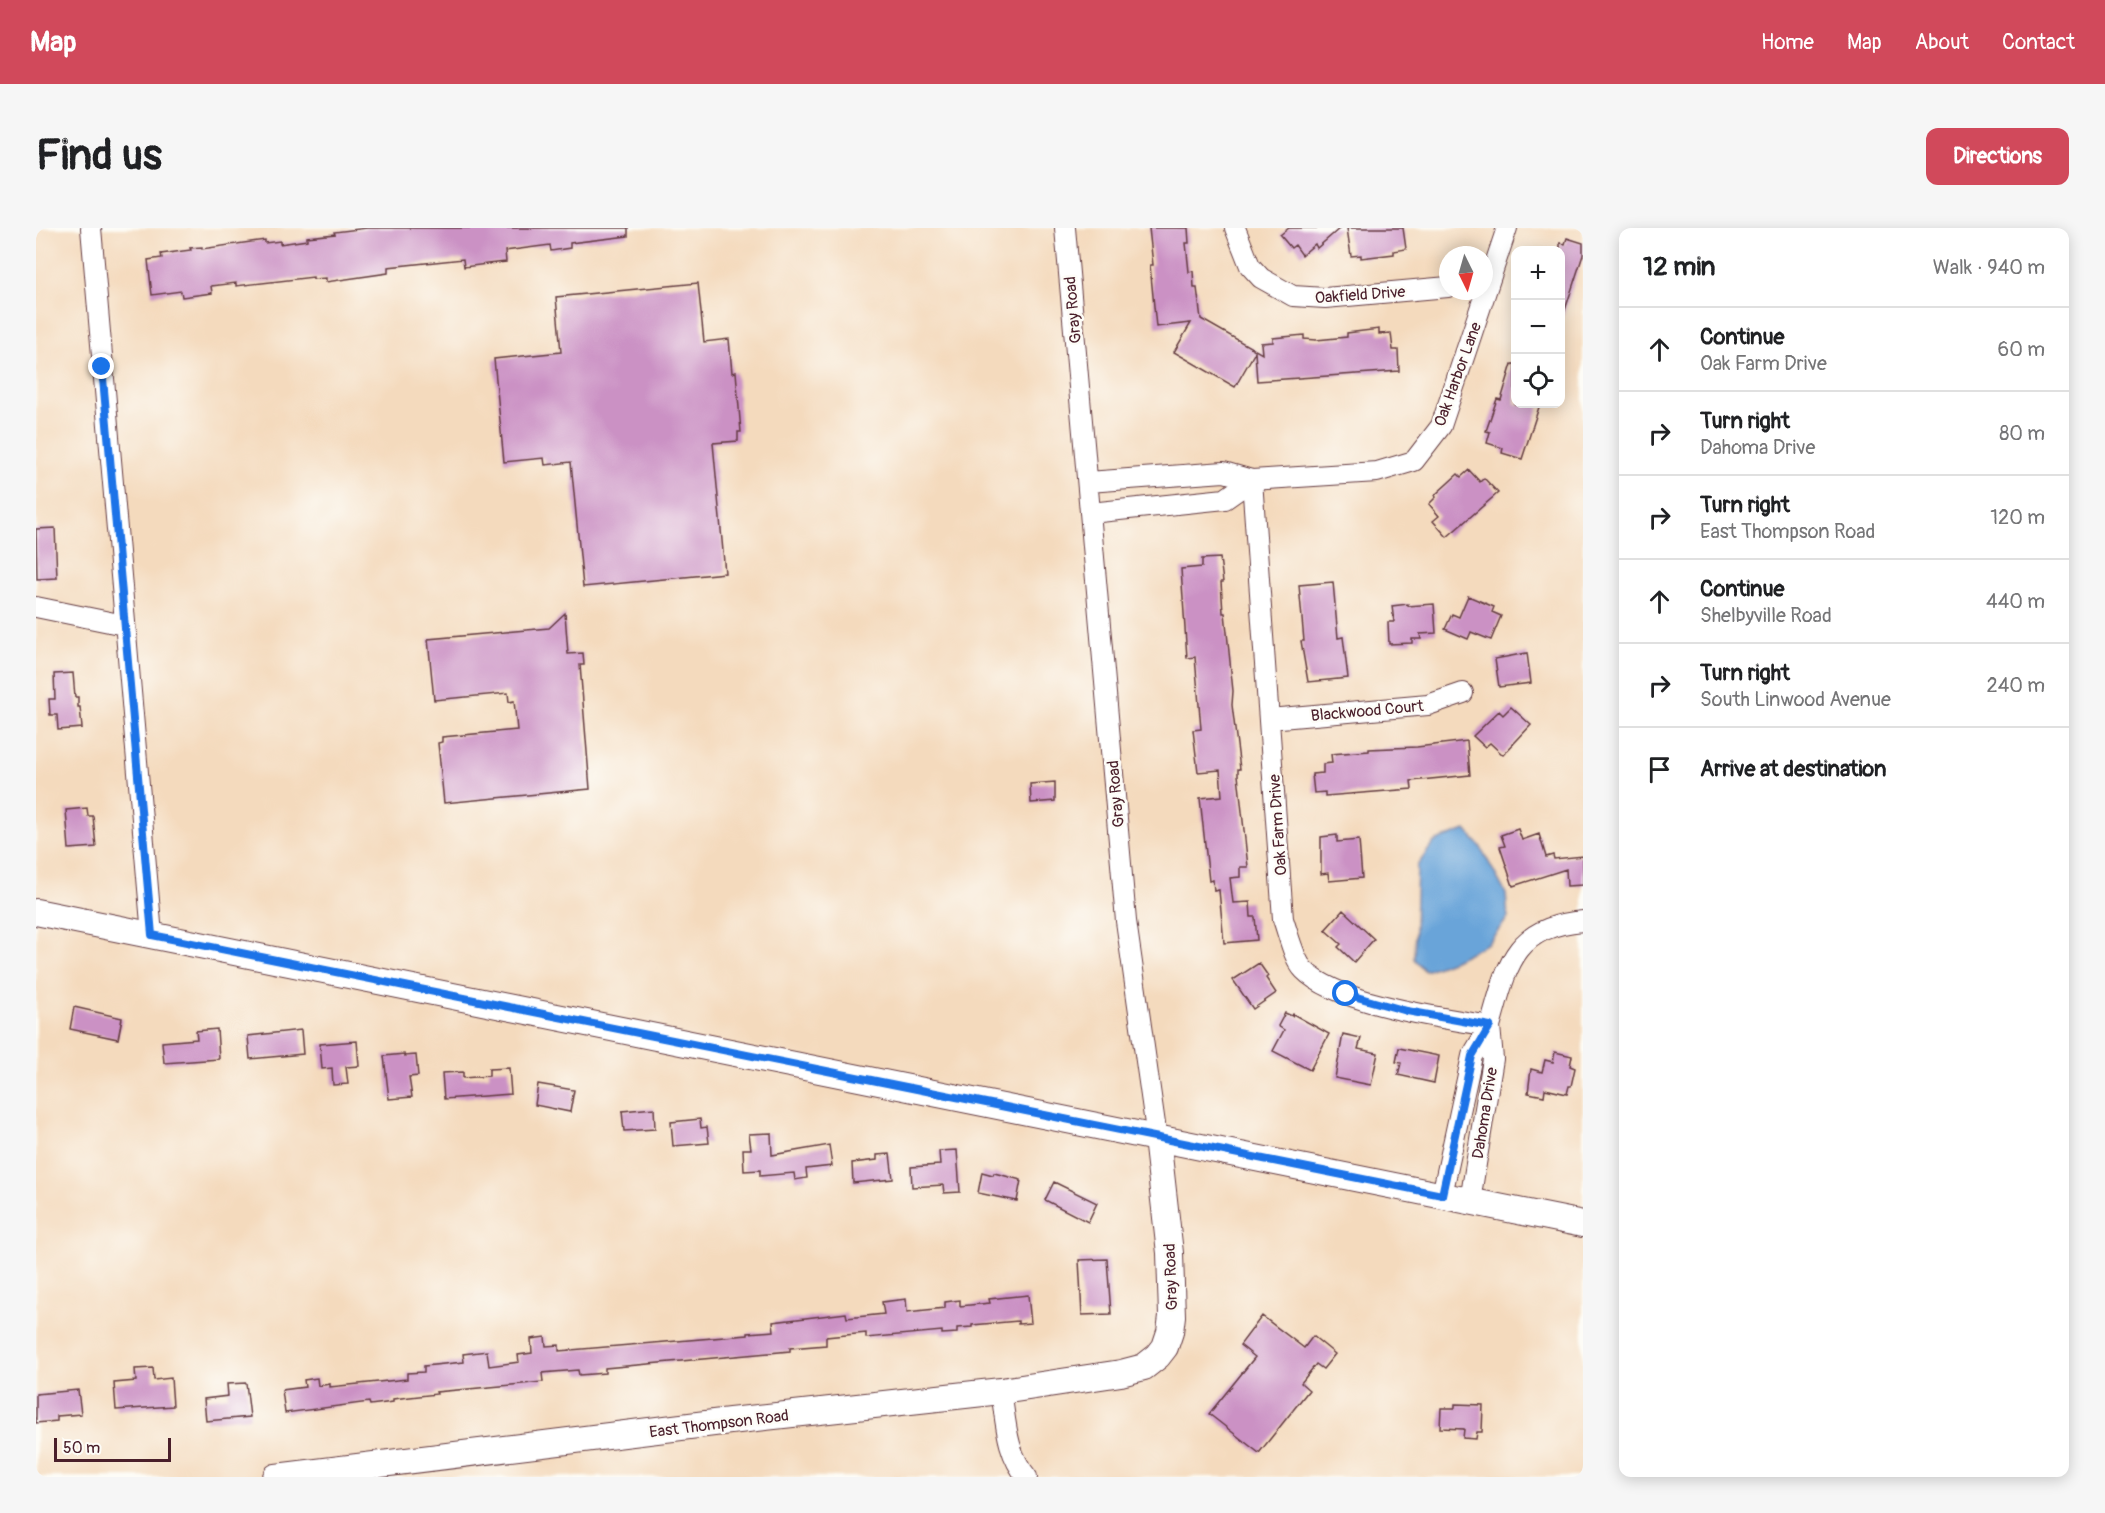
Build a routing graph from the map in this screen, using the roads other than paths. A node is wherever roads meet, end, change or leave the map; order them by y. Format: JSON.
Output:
{"nodes":[{"id":1,"x":93,"y":228,"type":"edge"},
{"id":2,"x":1065,"y":228,"type":"edge"},
{"id":3,"x":1235,"y":228,"type":"edge"},
{"id":4,"x":1507,"y":228,"type":"edge"},
{"id":5,"x":1493,"y":265,"type":"edge"},
{"id":6,"x":1439,"y":288,"type":"edge"},
{"id":7,"x":1481,"y":300,"type":"edge"},
{"id":8,"x":1252,"y":480,"type":"junction"},
{"id":9,"x":1088,"y":482,"type":"junction"},
{"id":10,"x":1090,"y":513,"type":"junction"},
{"id":11,"x":36,"y":607,"type":"edge"},
{"id":12,"x":124,"y":625,"type":"junction"},
{"id":13,"x":1463,"y":693,"type":"dead end"},
{"id":14,"x":1269,"y":718,"type":"junction"},
{"id":15,"x":36,"y":912,"type":"edge"},
{"id":16,"x":1583,"y":921,"type":"edge"},
{"id":17,"x":152,"y":935,"type":"junction"},
{"id":18,"x":1490,"y":1026,"type":"junction"},
{"id":19,"x":1157,"y":1138,"type":"junction"},
{"id":20,"x":1442,"y":1195,"type":"junction"},
{"id":21,"x":1470,"y":1201,"type":"junction"},
{"id":22,"x":1583,"y":1224,"type":"edge"},
{"id":23,"x":1158,"y":1356,"type":"joint"},
{"id":24,"x":1001,"y":1391,"type":"junction"},
{"id":25,"x":276,"y":1477,"type":"edge"},
{"id":26,"x":1027,"y":1477,"type":"edge"}],
"edges":[{"from":1,"to":12,"type":"street"},
{"from":2,"to":9,"type":"street","name":"Gray Road"},
{"from":3,"to":6,"type":"street","name":"Oakfield Drive"},
{"from":4,"to":5,"type":"street","name":"Oak Harbor Lane"},
{"from":7,"to":8,"type":"street","name":"Oak Harbor Lane"},
{"from":8,"to":9,"type":"street","name":"Oak Harbor Lane"},
{"from":8,"to":10,"type":"street"},
{"from":8,"to":14,"type":"street","name":"Oak Farm Drive"},
{"from":9,"to":10,"type":"street","name":"Gray Road"},
{"from":10,"to":19,"type":"street","name":"Gray Road"},
{"from":11,"to":12,"type":"street"},
{"from":12,"to":17,"type":"street"},
{"from":13,"to":14,"type":"street","name":"Blackwood Court"},
{"from":14,"to":18,"type":"street","name":"Oak Farm Drive"},
{"from":15,"to":17,"type":"main road"},
{"from":16,"to":18,"type":"street","name":"Dahoma Drive"},
{"from":17,"to":19,"type":"main road"},
{"from":18,"to":20,"type":"street","name":"Dahoma Drive"},
{"from":18,"to":21,"type":"street","name":"Dahoma Drive"},
{"from":19,"to":20,"type":"main road"},
{"from":19,"to":23,"type":"main road","name":"Gray Road"},
{"from":20,"to":21,"type":"main road"},
{"from":21,"to":22,"type":"main road"},
{"from":23,"to":24,"type":"main road","name":"East Thompson Road"},
{"from":24,"to":25,"type":"main road","name":"East Thompson Road"},
{"from":24,"to":26,"type":"street"}]}
